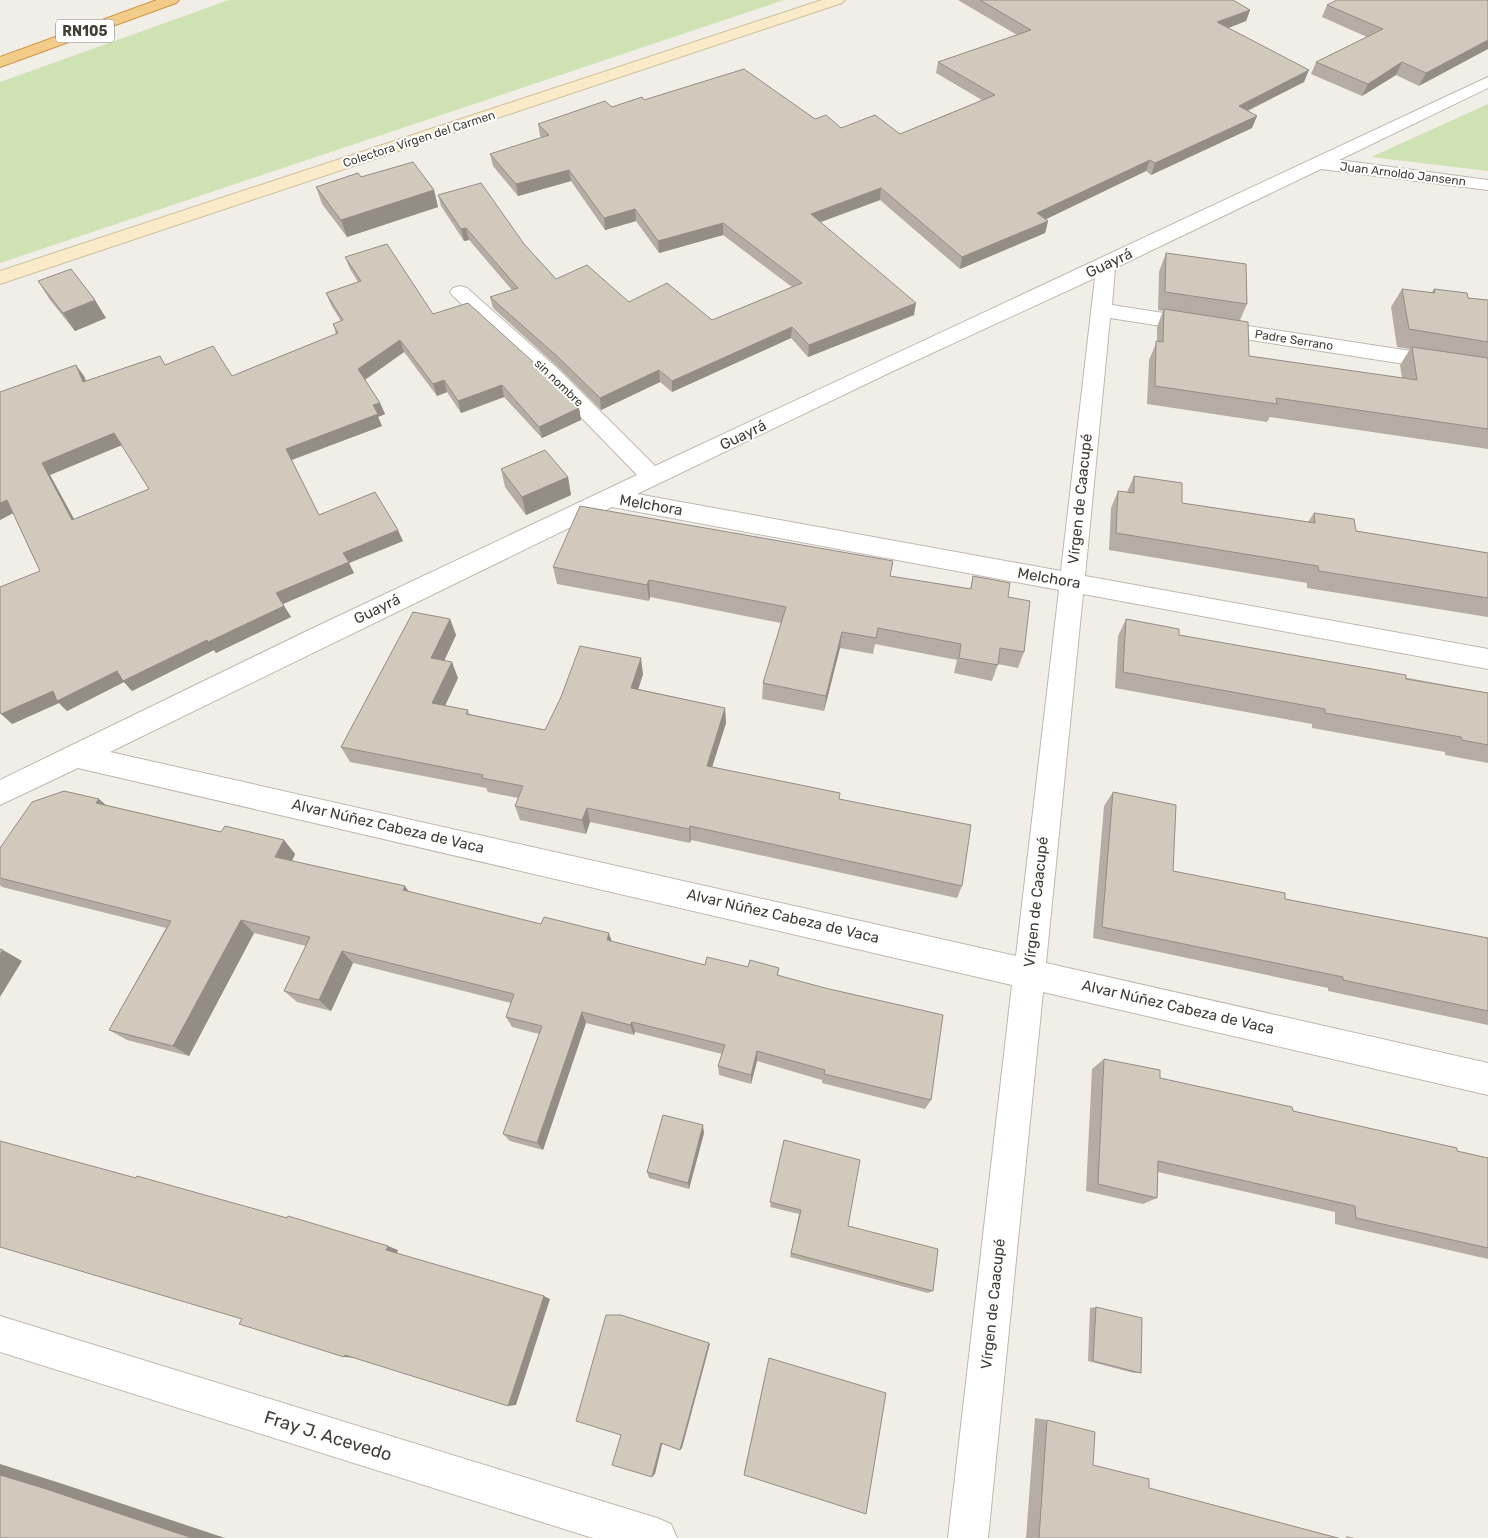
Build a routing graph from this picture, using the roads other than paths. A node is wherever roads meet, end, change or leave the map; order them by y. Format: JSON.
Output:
{"nodes":[{"id":1,"x":171,"y":0,"type":"edge"},
{"id":2,"x":837,"y":0,"type":"edge"},
{"id":3,"x":0,"y":62,"type":"edge"},
{"id":4,"x":1488,"y":82,"type":"edge"},
{"id":5,"x":1319,"y":163,"type":"junction"},
{"id":6,"x":1488,"y":185,"type":"edge"},
{"id":7,"x":1106,"y":265,"type":"junction"},
{"id":8,"x":0,"y":278,"type":"edge"},
{"id":9,"x":460,"y":292,"type":"dead end"},
{"id":10,"x":1101,"y":310,"type":"junction"},
{"id":11,"x":1488,"y":370,"type":"edge"},
{"id":12,"x":653,"y":478,"type":"junction"},
{"id":13,"x":611,"y":498,"type":"junction"},
{"id":14,"x":1072,"y":582,"type":"junction"},
{"id":15,"x":1488,"y":659,"type":"edge"},
{"id":16,"x":78,"y":756,"type":"junction"},
{"id":17,"x":0,"y":793,"type":"edge"},
{"id":18,"x":1028,"y":972,"type":"junction"},
{"id":19,"x":1488,"y":1079,"type":"edge"},
{"id":20,"x":0,"y":1334,"type":"edge"},
{"id":21,"x":657,"y":1538,"type":"edge"},
{"id":22,"x":968,"y":1538,"type":"edge"}],
"edges":[{"from":1,"to":3,"type":"highway","number":"RN105"},
{"from":2,"to":8,"type":"main road","name":"Colectora Vírgen del Carmen"},
{"from":4,"to":5,"type":"street","name":"Guayrá"},
{"from":5,"to":6,"type":"street","name":"Juan Arnoldo Jansenn"},
{"from":5,"to":7,"type":"street","name":"Guayrá"},
{"from":7,"to":10,"type":"street","name":"Vírgen de Caacupé"},
{"from":7,"to":12,"type":"street","name":"Guayrá"},
{"from":9,"to":12,"type":"street","name":"sin nombre"},
{"from":10,"to":11,"type":"street","name":"Padre Serrano"},
{"from":10,"to":14,"type":"street","name":"Vírgen de Caacupé"},
{"from":12,"to":13,"type":"street","name":"Guayrá"},
{"from":13,"to":14,"type":"street","name":"Melchora"},
{"from":13,"to":16,"type":"street","name":"Guayrá"},
{"from":14,"to":15,"type":"street","name":"Melchora"},
{"from":14,"to":18,"type":"street","name":"Vírgen de Caacupé"},
{"from":16,"to":17,"type":"street","name":"Guayrá"},
{"from":16,"to":18,"type":"street","name":"Alvar Núñez Cabeza de Vaca"},
{"from":18,"to":19,"type":"street","name":"Alvar Núñez Cabeza de Vaca"},
{"from":18,"to":22,"type":"street","name":"Vírgen de Caacupé"},
{"from":20,"to":21,"type":"street","name":"Fray J. Acevedo"}]}
